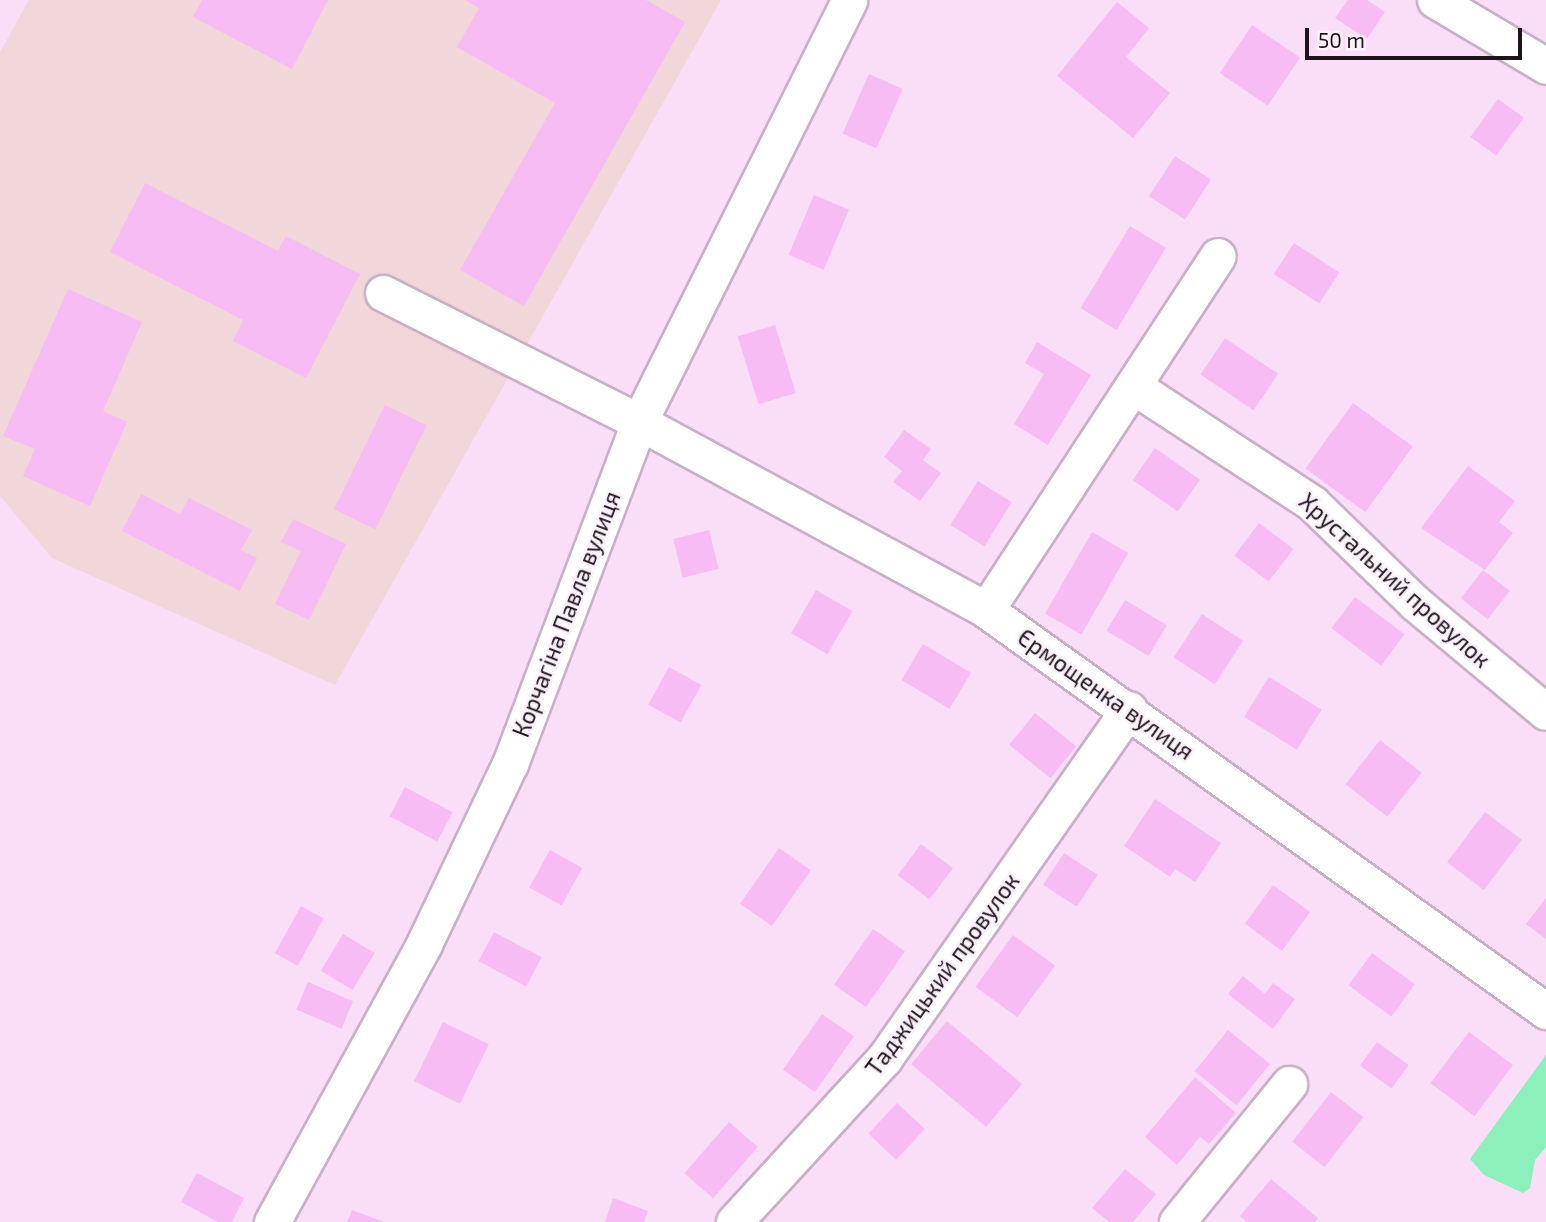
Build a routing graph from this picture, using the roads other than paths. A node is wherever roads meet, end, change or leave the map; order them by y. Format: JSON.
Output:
{"nodes":[{"id":1,"x":849,"y":0,"type":"edge"},
{"id":2,"x":1435,"y":0,"type":"edge"},
{"id":3,"x":1546,"y":66,"type":"edge"},
{"id":4,"x":1218,"y":256,"type":"dead end"},
{"id":5,"x":383,"y":293,"type":"dead end"},
{"id":6,"x":1133,"y":386,"type":"junction"},
{"id":7,"x":639,"y":422,"type":"junction"},
{"id":8,"x":986,"y":610,"type":"junction"},
{"id":9,"x":1129,"y":709,"type":"junction"},
{"id":10,"x":1546,"y":712,"type":"edge"},
{"id":11,"x":1546,"y":1011,"type":"edge"},
{"id":12,"x":1289,"y":1084,"type":"dead end"},
{"id":13,"x":272,"y":1222,"type":"edge"},
{"id":14,"x":734,"y":1222,"type":"edge"},
{"id":15,"x":1177,"y":1222,"type":"edge"}],
"edges":[{"from":1,"to":7,"type":"street","name":"Корчагіна Павла вулиця"},
{"from":2,"to":3,"type":"street"},
{"from":4,"to":6,"type":"street"},
{"from":5,"to":7,"type":"street","name":"Єрмощенка вулиця"},
{"from":6,"to":8,"type":"street"},
{"from":6,"to":10,"type":"street","name":"Хрустальний провулок"},
{"from":7,"to":8,"type":"street","name":"Єрмощенка вулиця"},
{"from":7,"to":13,"type":"street","name":"Корчагіна Павла вулиця"},
{"from":8,"to":9,"type":"street","name":"Єрмощенка вулиця"},
{"from":9,"to":11,"type":"street","name":"Єрмощенка вулиця"},
{"from":9,"to":14,"type":"street","name":"Таджицький провулок"},
{"from":12,"to":15,"type":"street"}]}
